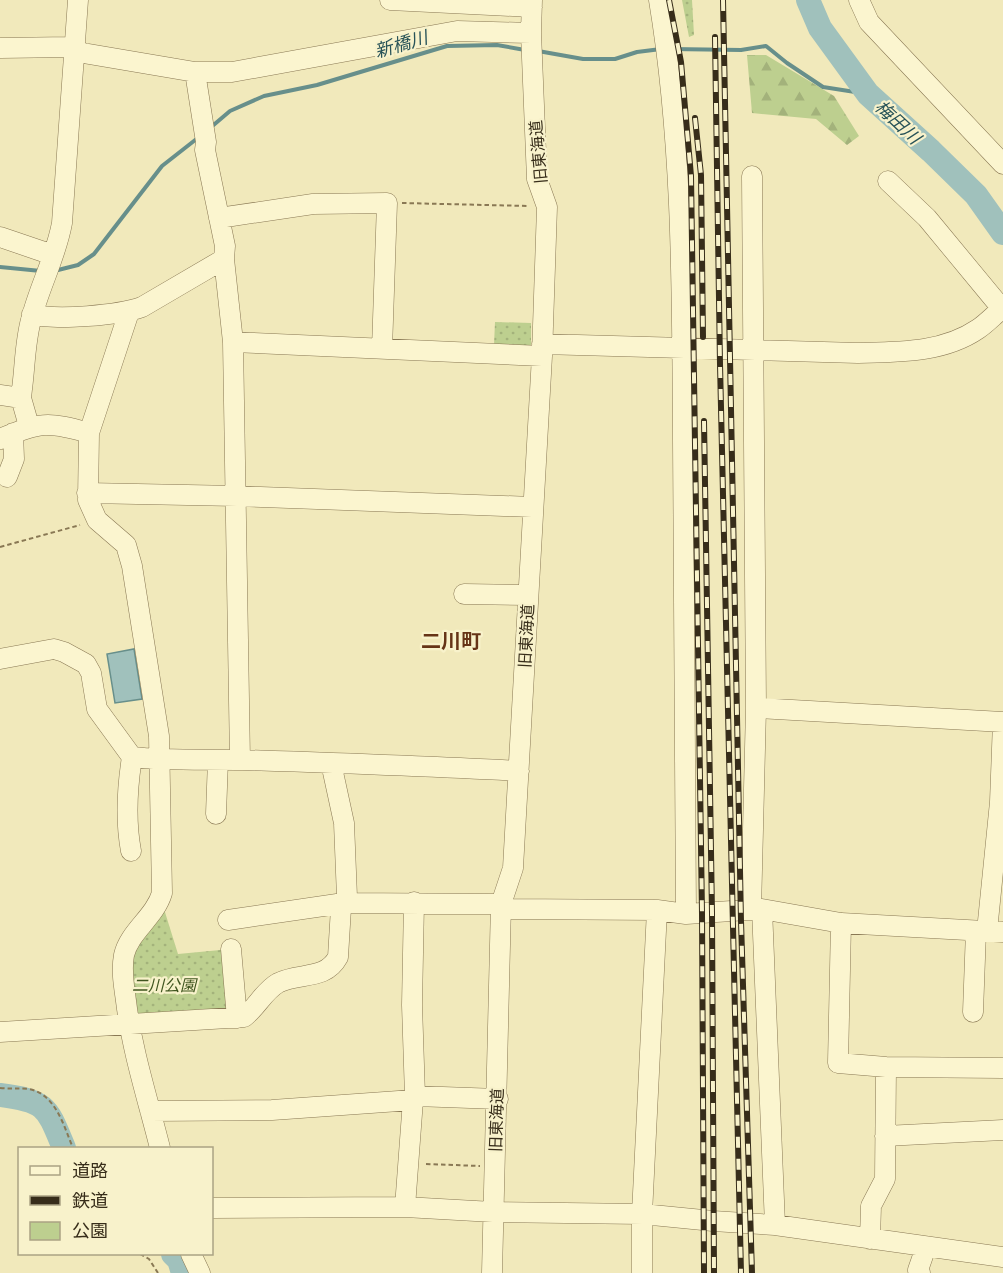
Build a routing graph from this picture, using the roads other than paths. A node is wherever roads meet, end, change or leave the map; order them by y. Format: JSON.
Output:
{"nodes":[{"id":1,"x":78,"y":0,"type":"edge"},
{"id":2,"x":390,"y":0,"type":"edge"},
{"id":3,"x":658,"y":0,"type":"edge"},
{"id":4,"x":859,"y":0,"type":"edge"},
{"id":5,"x":532,"y":3,"type":"edge"},
{"id":6,"x":531,"y":45,"type":"junction"},
{"id":7,"x":0,"y":48,"type":"edge"},
{"id":8,"x":75,"y":48,"type":"junction"},
{"id":9,"x":195,"y":72,"type":"junction"},
{"id":10,"x":1003,"y":164,"type":"edge"},
{"id":11,"x":752,"y":176,"type":"dead end"},
{"id":12,"x":888,"y":181,"type":"dead end"},
{"id":13,"x":219,"y":218,"type":"junction"},
{"id":14,"x":0,"y":237,"type":"edge"},
{"id":15,"x":52,"y":256,"type":"junction"},
{"id":16,"x":224,"y":259,"type":"junction"},
{"id":17,"x":1003,"y":309,"type":"edge"},
{"id":18,"x":129,"y":312,"type":"junction"},
{"id":19,"x":32,"y":314,"type":"junction"},
{"id":20,"x":233,"y":342,"type":"junction"},
{"id":21,"x":683,"y":348,"type":"junction"},
{"id":22,"x":382,"y":349,"type":"junction"},
{"id":23,"x":542,"y":350,"type":"junction"},
{"id":24,"x":748,"y":350,"type":"junction"},
{"id":25,"x":0,"y":395,"type":"edge"},
{"id":26,"x":21,"y":398,"type":"junction"},
{"id":27,"x":14,"y":433,"type":"edge"},
{"id":28,"x":89,"y":433,"type":"junction"},
{"id":29,"x":7,"y":477,"type":"dead end"},
{"id":30,"x":87,"y":493,"type":"junction"},
{"id":31,"x":237,"y":496,"type":"junction"},
{"id":32,"x":532,"y":507,"type":"junction"},
{"id":33,"x":464,"y":594,"type":"dead end"},
{"id":34,"x":528,"y":595,"type":"junction"},
{"id":35,"x":0,"y":659,"type":"edge"},
{"id":36,"x":756,"y":708,"type":"junction"},
{"id":37,"x":1002,"y":749,"type":"edge"},
{"id":38,"x":132,"y":757,"type":"junction"},
{"id":39,"x":161,"y":760,"type":"junction"},
{"id":40,"x":218,"y":760,"type":"junction"},
{"id":41,"x":240,"y":760,"type":"junction"},
{"id":42,"x":331,"y":764,"type":"junction"},
{"id":43,"x":519,"y":771,"type":"junction"},
{"id":44,"x":1002,"y":802,"type":"edge"},
{"id":45,"x":216,"y":814,"type":"dead end"},
{"id":46,"x":131,"y":851,"type":"dead end"},
{"id":47,"x":414,"y":902,"type":"junction"},
{"id":48,"x":344,"y":903,"type":"junction"},
{"id":49,"x":501,"y":907,"type":"junction"},
{"id":50,"x":657,"y":910,"type":"junction"},
{"id":51,"x":757,"y":910,"type":"junction"},
{"id":52,"x":686,"y":914,"type":"junction"},
{"id":53,"x":228,"y":920,"type":"dead end"},
{"id":54,"x":841,"y":922,"type":"junction"},
{"id":55,"x":989,"y":932,"type":"edge"},
{"id":56,"x":231,"y":949,"type":"dead end"},
{"id":57,"x":973,"y":1012,"type":"dead end"},
{"id":58,"x":237,"y":1018,"type":"junction"},
{"id":59,"x":129,"y":1023,"type":"junction"},
{"id":60,"x":0,"y":1032,"type":"edge"},
{"id":61,"x":886,"y":1067,"type":"junction"},
{"id":62,"x":1003,"y":1068,"type":"edge"},
{"id":63,"x":414,"y":1098,"type":"junction"},
{"id":64,"x":498,"y":1099,"type":"junction"},
{"id":65,"x":150,"y":1111,"type":"junction"},
{"id":66,"x":1003,"y":1130,"type":"edge"},
{"id":67,"x":885,"y":1136,"type":"junction"},
{"id":68,"x":159,"y":1147,"type":"edge"},
{"id":69,"x":405,"y":1207,"type":"junction"},
{"id":70,"x":213,"y":1208,"type":"edge"},
{"id":71,"x":493,"y":1212,"type":"junction"},
{"id":72,"x":642,"y":1214,"type":"junction"},
{"id":73,"x":775,"y":1225,"type":"junction"},
{"id":74,"x":870,"y":1239,"type":"junction"},
{"id":75,"x":926,"y":1247,"type":"junction"},
{"id":76,"x":191,"y":1255,"type":"edge"},
{"id":77,"x":1003,"y":1257,"type":"edge"},
{"id":78,"x":200,"y":1273,"type":"edge"},
{"id":79,"x":492,"y":1273,"type":"edge"},
{"id":80,"x":642,"y":1273,"type":"edge"},
{"id":81,"x":920,"y":1273,"type":"edge"}],
"edges":[{"from":1,"to":8,"type":"street"},
{"from":2,"to":5,"type":"street"},
{"from":3,"to":21,"type":"street"},
{"from":4,"to":10,"type":"street"},
{"from":5,"to":6,"type":"street","name":"旧東海道"},
{"from":6,"to":9,"type":"street"},
{"from":6,"to":23,"type":"street","name":"旧東海道"},
{"from":7,"to":8,"type":"street"},
{"from":8,"to":9,"type":"street"},
{"from":8,"to":15,"type":"street"},
{"from":9,"to":13,"type":"street"},
{"from":11,"to":24,"type":"street"},
{"from":12,"to":17,"type":"street"},
{"from":13,"to":16,"type":"street"},
{"from":13,"to":22,"type":"street"},
{"from":14,"to":15,"type":"street"},
{"from":15,"to":19,"type":"street"},
{"from":16,"to":18,"type":"street"},
{"from":16,"to":20,"type":"street"},
{"from":17,"to":24,"type":"street"},
{"from":18,"to":19,"type":"street"},
{"from":18,"to":28,"type":"street"},
{"from":19,"to":26,"type":"street"},
{"from":20,"to":22,"type":"street"},
{"from":20,"to":31,"type":"street"},
{"from":21,"to":23,"type":"street"},
{"from":21,"to":24,"type":"street"},
{"from":21,"to":52,"type":"street"},
{"from":22,"to":23,"type":"street"},
{"from":23,"to":32,"type":"street","name":"旧東海道"},
{"from":24,"to":36,"type":"street"},
{"from":25,"to":26,"type":"street"},
{"from":26,"to":27,"type":"street"},
{"from":27,"to":28,"type":"street"},
{"from":27,"to":29,"type":"street"},
{"from":28,"to":30,"type":"street"},
{"from":30,"to":31,"type":"street"},
{"from":30,"to":39,"type":"street"},
{"from":31,"to":32,"type":"street"},
{"from":31,"to":41,"type":"street"},
{"from":32,"to":34,"type":"street","name":"旧東海道"},
{"from":33,"to":34,"type":"street"},
{"from":34,"to":43,"type":"street","name":"旧東海道"},
{"from":35,"to":38,"type":"street"},
{"from":36,"to":37,"type":"street"},
{"from":36,"to":51,"type":"street"},
{"from":37,"to":44,"type":"street"},
{"from":38,"to":39,"type":"street"},
{"from":38,"to":46,"type":"street"},
{"from":39,"to":40,"type":"street"},
{"from":39,"to":59,"type":"street"},
{"from":40,"to":41,"type":"street"},
{"from":40,"to":45,"type":"street"},
{"from":41,"to":42,"type":"street"},
{"from":42,"to":43,"type":"street"},
{"from":42,"to":48,"type":"street"},
{"from":43,"to":49,"type":"street","name":"旧東海道"},
{"from":44,"to":55,"type":"street"},
{"from":47,"to":48,"type":"street"},
{"from":47,"to":49,"type":"street"},
{"from":47,"to":63,"type":"street"},
{"from":48,"to":53,"type":"street"},
{"from":48,"to":58,"type":"street"},
{"from":49,"to":50,"type":"street"},
{"from":49,"to":64,"type":"street","name":"旧東海道"},
{"from":50,"to":52,"type":"street"},
{"from":50,"to":72,"type":"street"},
{"from":51,"to":52,"type":"street"},
{"from":51,"to":54,"type":"street"},
{"from":51,"to":73,"type":"street"},
{"from":54,"to":55,"type":"street"},
{"from":54,"to":61,"type":"street"},
{"from":55,"to":57,"type":"street"},
{"from":56,"to":58,"type":"street"},
{"from":58,"to":59,"type":"street"},
{"from":59,"to":60,"type":"street"},
{"from":59,"to":65,"type":"street"},
{"from":61,"to":62,"type":"street"},
{"from":61,"to":67,"type":"street"},
{"from":63,"to":64,"type":"street"},
{"from":63,"to":65,"type":"street"},
{"from":63,"to":69,"type":"street"},
{"from":64,"to":71,"type":"street","name":"旧東海道"},
{"from":65,"to":68,"type":"street"},
{"from":66,"to":67,"type":"street"},
{"from":67,"to":74,"type":"street"},
{"from":69,"to":70,"type":"street"},
{"from":69,"to":71,"type":"street"},
{"from":71,"to":72,"type":"street"},
{"from":71,"to":79,"type":"street","name":"旧東海道"},
{"from":72,"to":73,"type":"street"},
{"from":72,"to":80,"type":"street"},
{"from":73,"to":74,"type":"street"},
{"from":74,"to":75,"type":"street"},
{"from":75,"to":77,"type":"street"},
{"from":75,"to":81,"type":"street"},
{"from":76,"to":78,"type":"street"}]}
